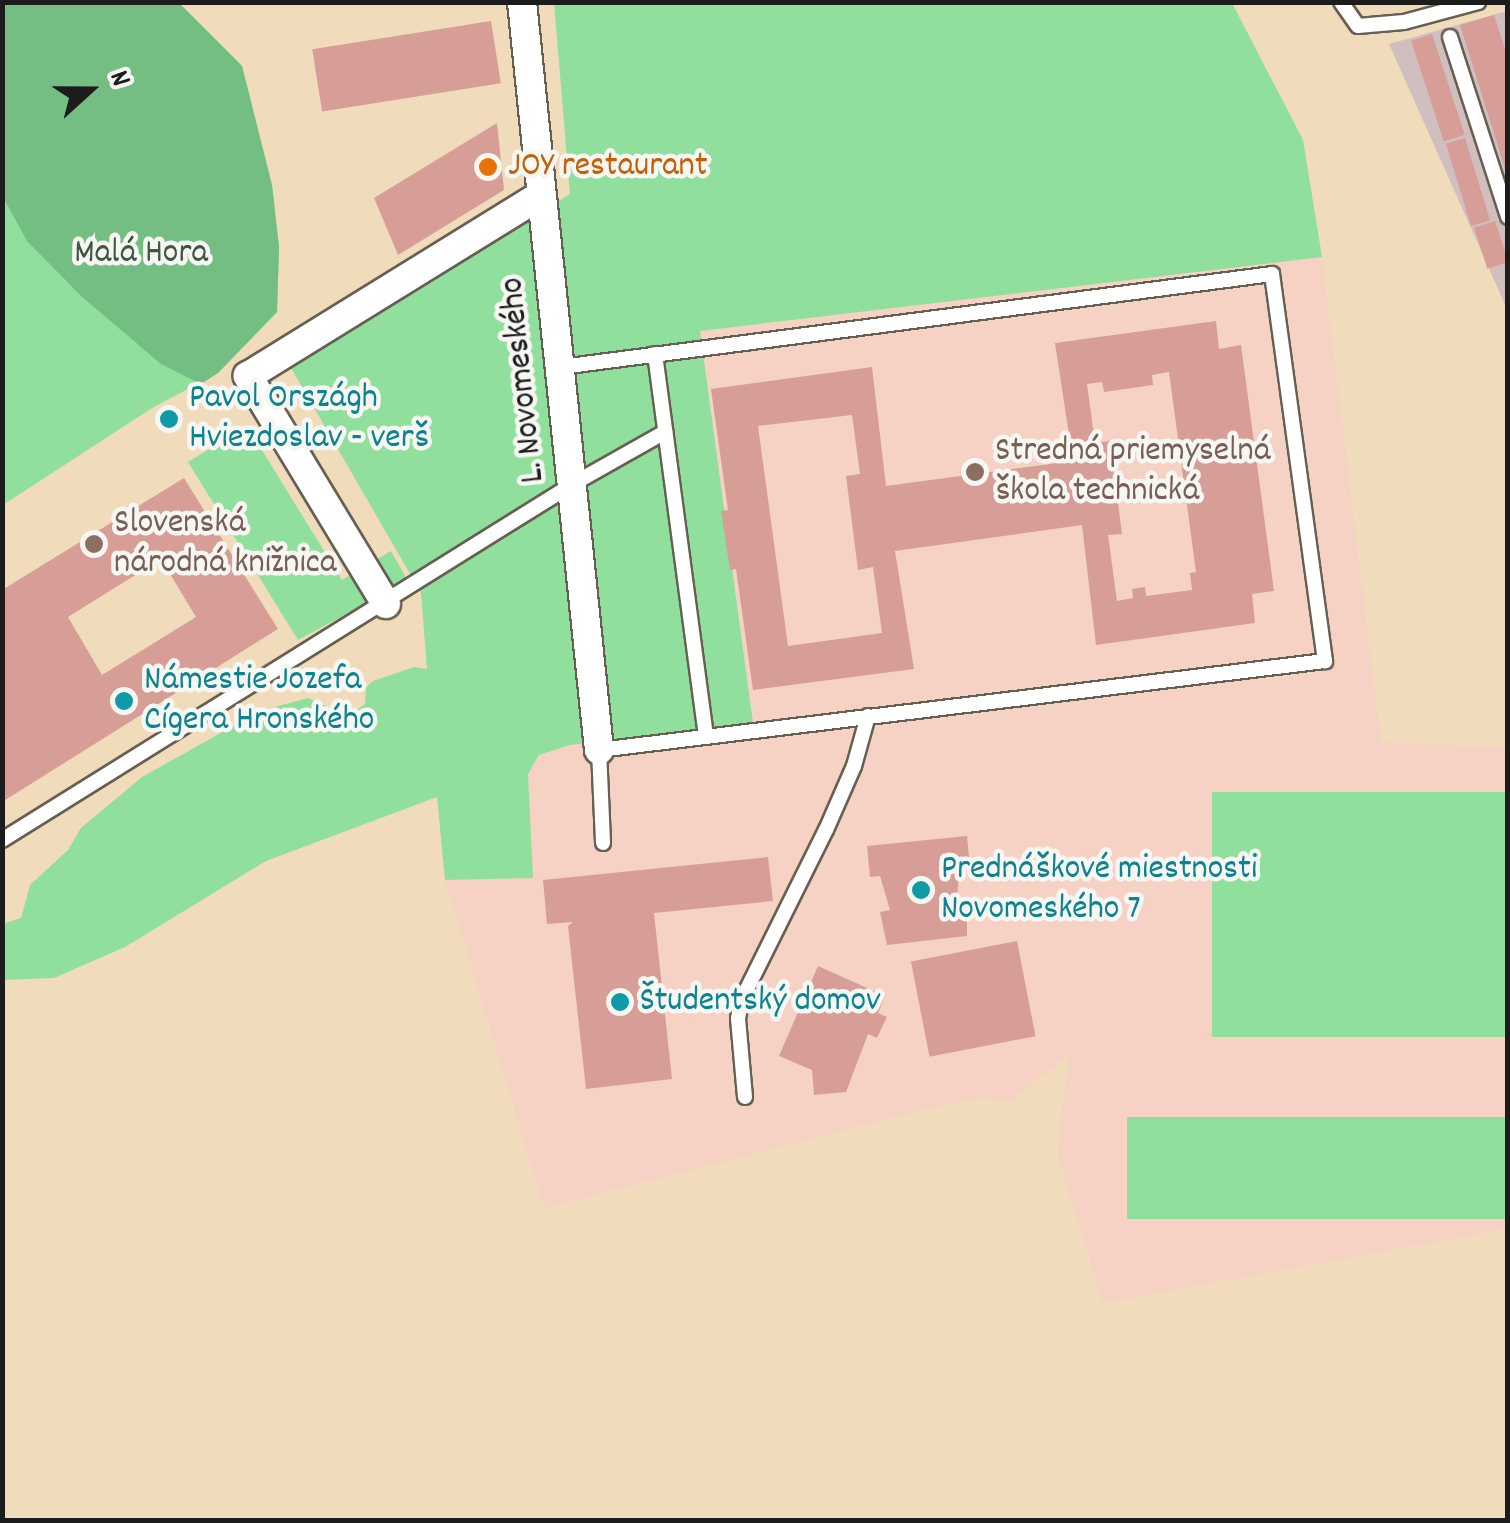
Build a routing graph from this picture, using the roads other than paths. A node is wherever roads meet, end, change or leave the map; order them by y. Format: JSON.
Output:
{"nodes":[{"id":1,"x":522,"y":2,"type":"edge"},
{"id":2,"x":1341,"y":2,"type":"edge"},
{"id":3,"x":1418,"y":2,"type":"edge"},
{"id":4,"x":1478,"y":2,"type":"edge"},
{"id":5,"x":1423,"y":18,"type":"junction"},
{"id":6,"x":1450,"y":37,"type":"dead end"},
{"id":7,"x":541,"y":195,"type":"junction"},
{"id":8,"x":1508,"y":217,"type":"edge"},
{"id":9,"x":655,"y":354,"type":"junction"},
{"id":10,"x":561,"y":367,"type":"junction"},
{"id":11,"x":665,"y":432,"type":"junction"},
{"id":12,"x":573,"y":484,"type":"junction"},
{"id":13,"x":386,"y":604,"type":"junction"},
{"id":14,"x":868,"y":716,"type":"junction"},
{"id":15,"x":706,"y":737,"type":"junction"},
{"id":16,"x":599,"y":750,"type":"junction"},
{"id":17,"x":2,"y":840,"type":"edge"},
{"id":18,"x":603,"y":843,"type":"dead end"},
{"id":19,"x":745,"y":1097,"type":"dead end"}],
"edges":[{"from":1,"to":7,"type":"street","name":"L. Novomeského"},
{"from":2,"to":5,"type":"lane"},
{"from":3,"to":5,"type":"lane"},
{"from":4,"to":5,"type":"lane"},
{"from":6,"to":8,"type":"lane"},
{"from":7,"to":10,"type":"street","name":"L. Novomeského"},
{"from":7,"to":13,"type":"street"},
{"from":9,"to":10,"type":"lane"},
{"from":9,"to":11,"type":"lane"},
{"from":9,"to":14,"type":"lane"},
{"from":10,"to":12,"type":"street","name":"L. Novomeského"},
{"from":11,"to":12,"type":"lane"},
{"from":11,"to":15,"type":"lane"},
{"from":12,"to":13,"type":"lane"},
{"from":12,"to":16,"type":"street","name":"L. Novomeského"},
{"from":13,"to":17,"type":"lane"},
{"from":14,"to":15,"type":"lane"},
{"from":14,"to":19,"type":"lane"},
{"from":15,"to":16,"type":"lane"},
{"from":16,"to":18,"type":"lane"}]}
